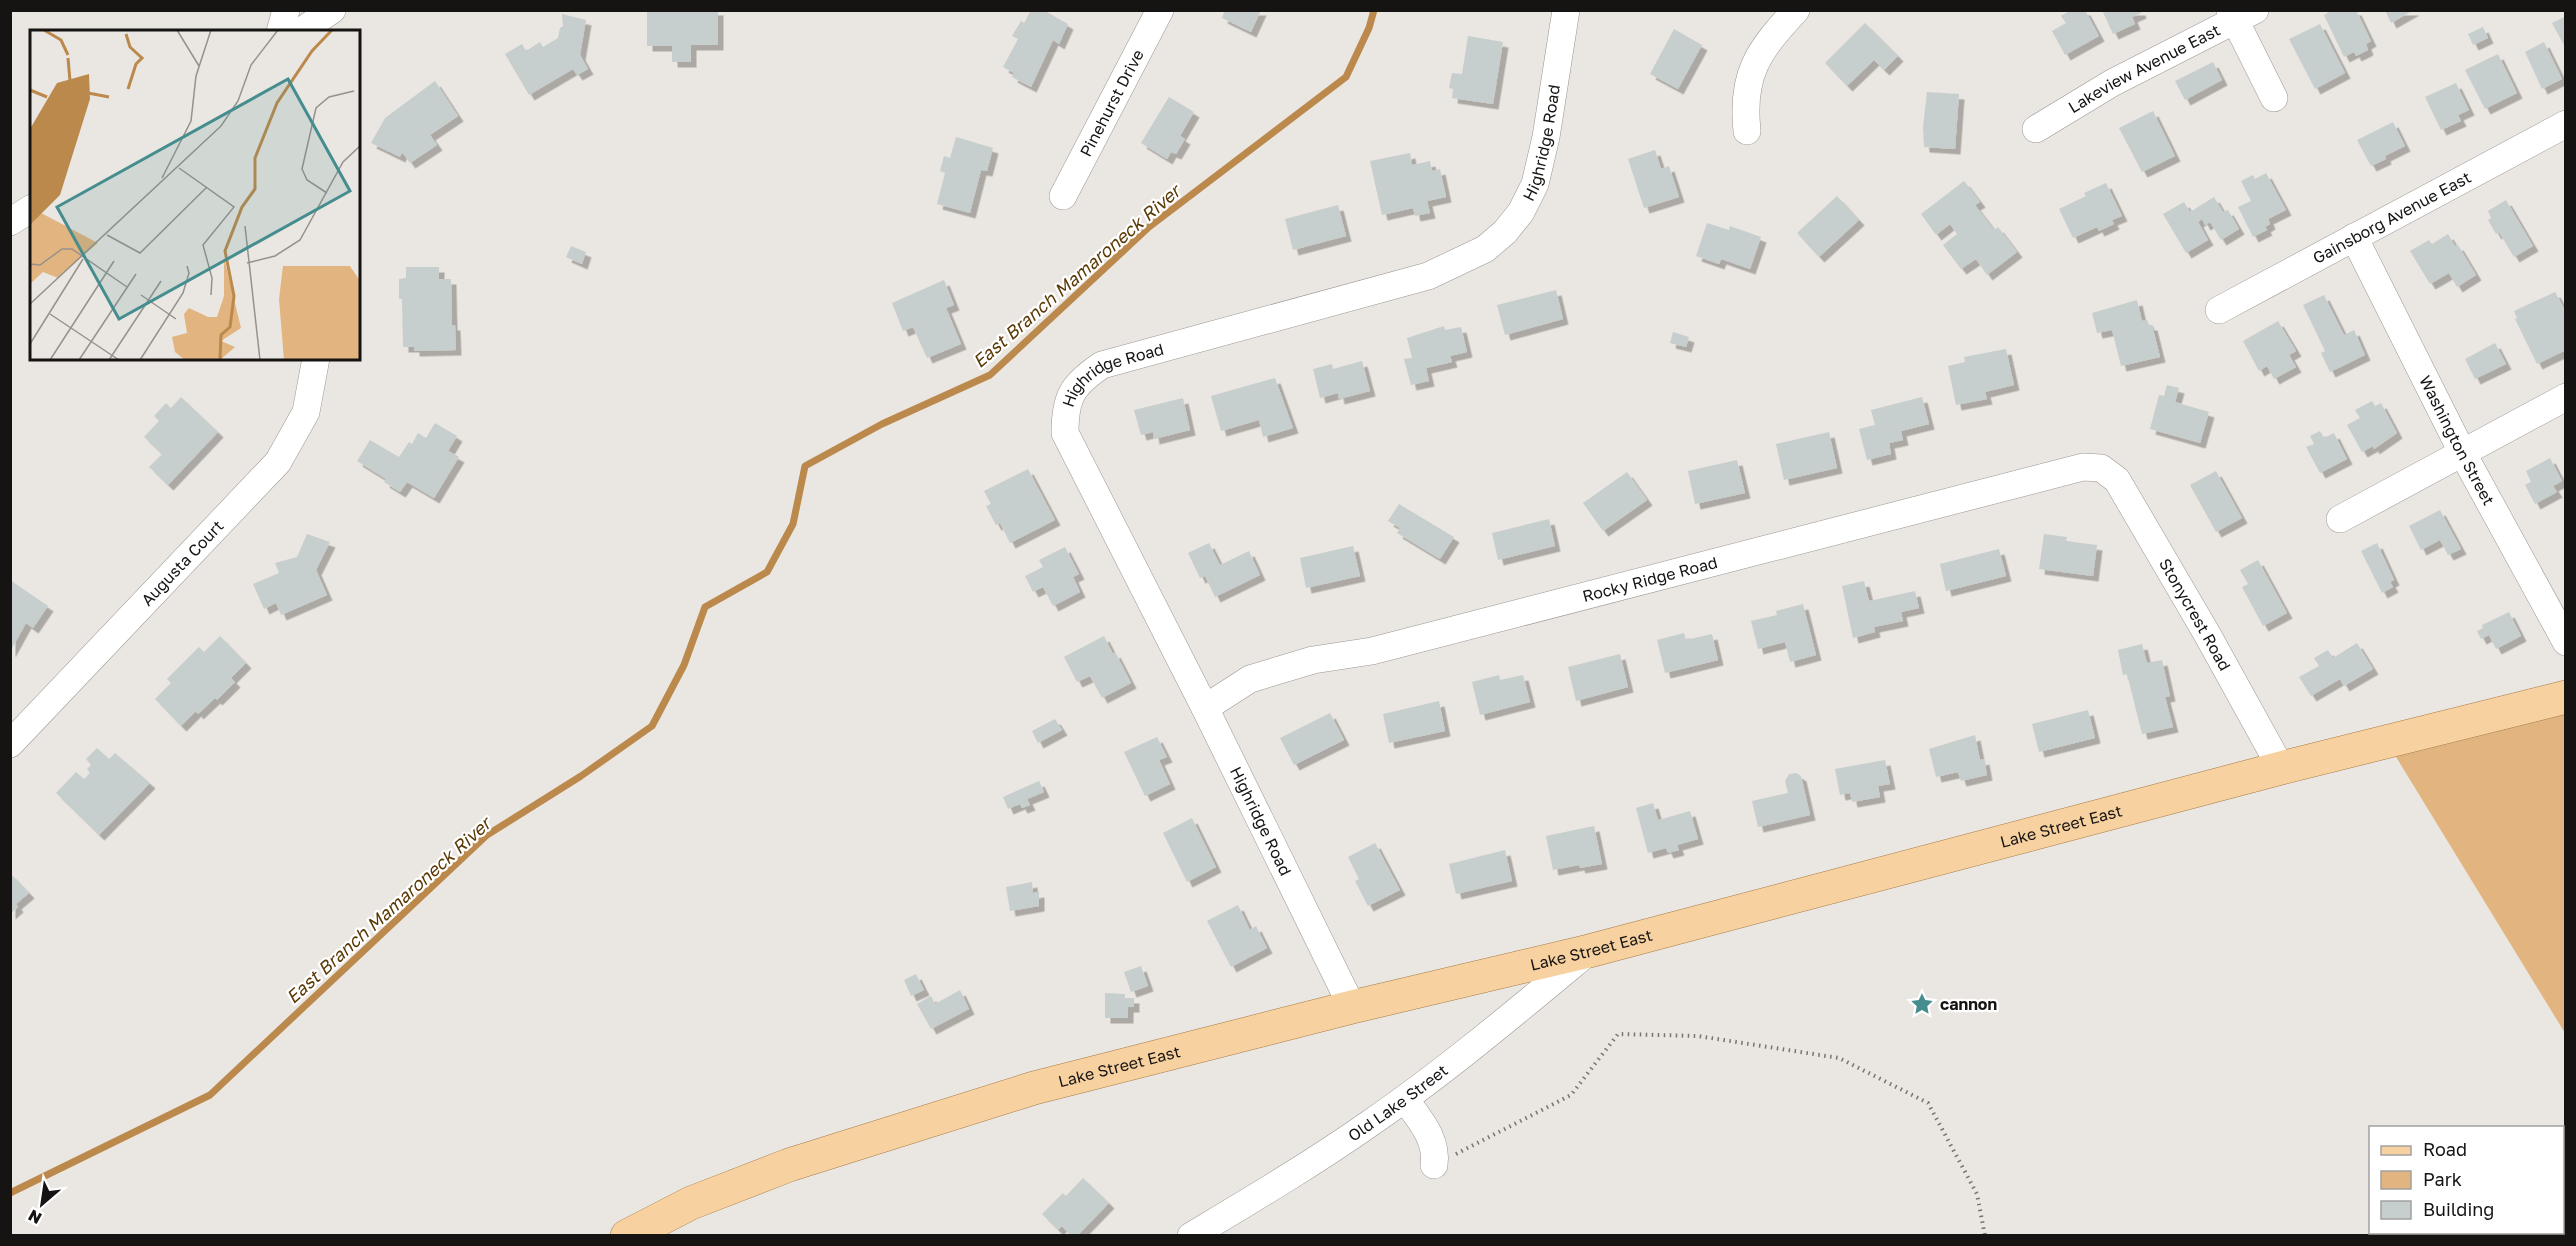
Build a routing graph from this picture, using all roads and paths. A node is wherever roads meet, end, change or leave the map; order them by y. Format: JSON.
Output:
{"nodes":[{"id":1,"x":286,"y":10,"type":"edge"},
{"id":2,"x":332,"y":10,"type":"edge"},
{"id":3,"x":1161,"y":10,"type":"edge"},
{"id":4,"x":1566,"y":10,"type":"edge"},
{"id":5,"x":1796,"y":10,"type":"edge"},
{"id":6,"x":2240,"y":14,"type":"edge"},
{"id":7,"x":281,"y":30,"type":"edge"},
{"id":8,"x":303,"y":30,"type":"edge"},
{"id":9,"x":2274,"y":98,"type":"dead end"},
{"id":10,"x":2565,"y":124,"type":"edge"},
{"id":11,"x":2036,"y":129,"type":"dead end"},
{"id":12,"x":1747,"y":131,"type":"dead end"},
{"id":13,"x":1063,"y":196,"type":"dead end"},
{"id":14,"x":30,"y":209,"type":"edge"},
{"id":15,"x":10,"y":222,"type":"edge"},
{"id":16,"x":2354,"y":237,"type":"junction"},
{"id":17,"x":2219,"y":310,"type":"dead end"},
{"id":18,"x":316,"y":360,"type":"edge"},
{"id":19,"x":2565,"y":397,"type":"edge"},
{"id":20,"x":2462,"y":452,"type":"junction"},
{"id":21,"x":2102,"y":468,"type":"joint"},
{"id":22,"x":2340,"y":519,"type":"dead end"},
{"id":23,"x":2565,"y":642,"type":"edge"},
{"id":24,"x":2565,"y":697,"type":"edge"},
{"id":25,"x":1205,"y":708,"type":"junction"},
{"id":26,"x":10,"y":744,"type":"edge"},
{"id":27,"x":2281,"y":768,"type":"junction"},
{"id":28,"x":1589,"y":951,"type":"junction"},
{"id":29,"x":1352,"y":1007,"type":"junction"},
{"id":30,"x":1405,"y":1098,"type":"junction"},
{"id":31,"x":1434,"y":1165,"type":"joint"},
{"id":32,"x":627,"y":1236,"type":"edge"},
{"id":33,"x":1191,"y":1236,"type":"edge"},
{"id":34,"x":1985,"y":1236,"type":"edge"}],
"edges":[{"from":1,"to":7,"type":"street"},
{"from":2,"to":8,"type":"street"},
{"from":3,"to":13,"type":"street","name":"Pinehurst Drive"},
{"from":4,"to":25,"type":"street","name":"Highridge Road"},
{"from":5,"to":12,"type":"street"},
{"from":6,"to":9,"type":"street"},
{"from":6,"to":11,"type":"street","name":"Lakeview Avenue East"},
{"from":10,"to":16,"type":"street","name":"Gainsborg Avenue East"},
{"from":14,"to":15,"type":"street"},
{"from":16,"to":17,"type":"street","name":"Gainsborg Avenue East"},
{"from":16,"to":20,"type":"street","name":"Washington Street"},
{"from":18,"to":26,"type":"street","name":"Augusta Court"},
{"from":19,"to":20,"type":"street"},
{"from":20,"to":22,"type":"street"},
{"from":20,"to":23,"type":"street","name":"Washington Street"},
{"from":21,"to":25,"type":"street","name":"Rocky Ridge Road"},
{"from":21,"to":27,"type":"street","name":"Stonycrest Road"},
{"from":24,"to":27,"type":"main road","name":"Lake Street East"},
{"from":25,"to":29,"type":"street","name":"Highridge Road"},
{"from":27,"to":28,"type":"main road","name":"Lake Street East"},
{"from":28,"to":29,"type":"main road","name":"Lake Street East"},
{"from":28,"to":30,"type":"street","name":"Old Lake Street"},
{"from":29,"to":32,"type":"main road","name":"Lake Street East"},
{"from":30,"to":31,"type":"street"},
{"from":30,"to":33,"type":"street","name":"Old Lake Street"},
{"from":31,"to":34,"type":"path"}]}
